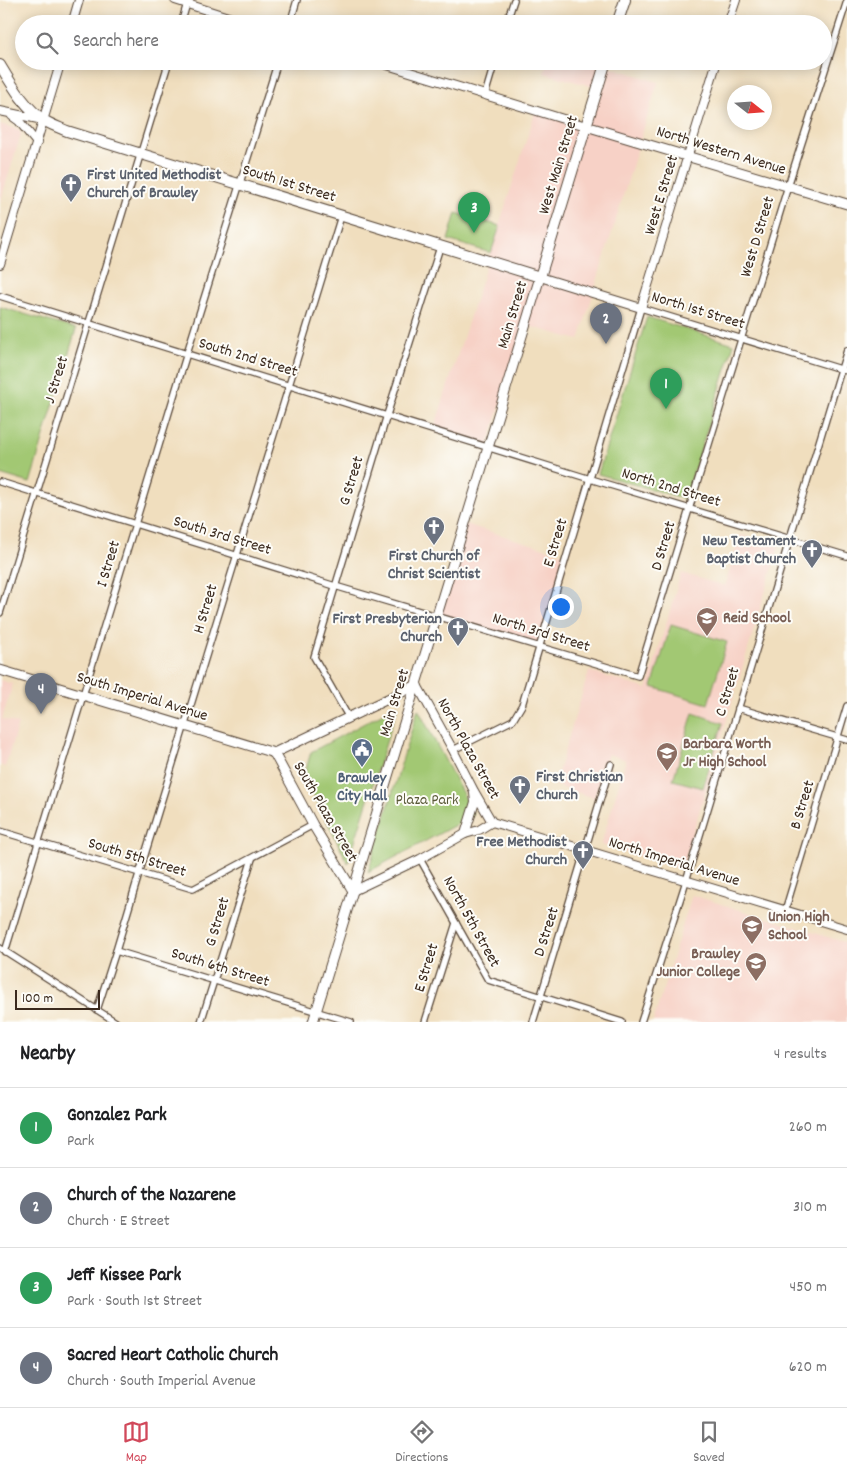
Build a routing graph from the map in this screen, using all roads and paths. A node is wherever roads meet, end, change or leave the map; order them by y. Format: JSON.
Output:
{"nodes":[{"id":1,"x":79,"y":0,"type":"edge"},
{"id":2,"x":175,"y":0,"type":"edge"},
{"id":3,"x":297,"y":0,"type":"edge"},
{"id":4,"x":509,"y":0,"type":"edge"},
{"id":5,"x":514,"y":0,"type":"edge"},
{"id":6,"x":625,"y":0,"type":"edge"},
{"id":7,"x":736,"y":0,"type":"edge"},
{"id":8,"x":847,"y":1,"type":"edge"},
{"id":9,"x":188,"y":2,"type":"edge"},
{"id":10,"x":510,"y":10,"type":"junction"},
{"id":11,"x":75,"y":15,"type":"edge"},
{"id":12,"x":184,"y":15,"type":"edge"},
{"id":13,"x":225,"y":15,"type":"edge"},
{"id":14,"x":293,"y":15,"type":"edge"},
{"id":15,"x":509,"y":15,"type":"edge"},
{"id":16,"x":621,"y":15,"type":"edge"},
{"id":17,"x":731,"y":15,"type":"edge"},
{"id":18,"x":845,"y":16,"type":"edge"},
{"id":19,"x":832,"y":55,"type":"edge"},
{"id":20,"x":0,"y":65,"type":"edge"},
{"id":21,"x":58,"y":70,"type":"edge"},
{"id":22,"x":166,"y":70,"type":"edge"},
{"id":23,"x":275,"y":70,"type":"edge"},
{"id":24,"x":404,"y":70,"type":"edge"},
{"id":25,"x":492,"y":70,"type":"edge"},
{"id":26,"x":603,"y":70,"type":"edge"},
{"id":27,"x":714,"y":70,"type":"edge"},
{"id":28,"x":827,"y":70,"type":"edge"},
{"id":29,"x":486,"y":95,"type":"junction"},
{"id":30,"x":4,"y":113,"type":"edge"},
{"id":31,"x":44,"y":120,"type":"junction"},
{"id":32,"x":586,"y":126,"type":"junction"},
{"id":33,"x":38,"y":143,"type":"junction"},
{"id":34,"x":140,"y":155,"type":"junction"},
{"id":35,"x":688,"y":157,"type":"junction"},
{"id":36,"x":240,"y":185,"type":"junction"},
{"id":37,"x":788,"y":186,"type":"junction"},
{"id":38,"x":847,"y":204,"type":"edge"},
{"id":39,"x":341,"y":216,"type":"junction"},
{"id":40,"x":440,"y":247,"type":"junction"},
{"id":41,"x":0,"y":264,"type":"edge"},
{"id":42,"x":540,"y":277,"type":"junction"},
{"id":43,"x":0,"y":296,"type":"edge"},
{"id":44,"x":642,"y":308,"type":"junction"},
{"id":45,"x":89,"y":323,"type":"junction"},
{"id":46,"x":741,"y":338,"type":"junction"},
{"id":47,"x":847,"y":350,"type":"edge"},
{"id":48,"x":187,"y":353,"type":"junction"},
{"id":49,"x":844,"y":370,"type":"edge"},
{"id":50,"x":289,"y":385,"type":"junction"},
{"id":51,"x":387,"y":415,"type":"junction"},
{"id":52,"x":488,"y":446,"type":"junction"},
{"id":53,"x":590,"y":478,"type":"junction"},
{"id":54,"x":0,"y":482,"type":"edge"},
{"id":55,"x":37,"y":493,"type":"junction"},
{"id":56,"x":690,"y":508,"type":"junction"},
{"id":57,"x":135,"y":524,"type":"junction"},
{"id":58,"x":789,"y":539,"type":"junction"},
{"id":59,"x":237,"y":555,"type":"junction"},
{"id":60,"x":847,"y":556,"type":"edge"},
{"id":61,"x":335,"y":586,"type":"junction"},
{"id":62,"x":0,"y":614,"type":"edge"},
{"id":63,"x":436,"y":616,"type":"junction"},
{"id":64,"x":539,"y":647,"type":"junction"},
{"id":65,"x":0,"y":670,"type":"edge"},
{"id":66,"x":638,"y":676,"type":"joint"},
{"id":67,"x":416,"y":685,"type":"junction"},
{"id":68,"x":83,"y":695,"type":"junction"},
{"id":69,"x":847,"y":706,"type":"edge"},
{"id":70,"x":738,"y":708,"type":"junction"},
{"id":71,"x":349,"y":718,"type":"junction"},
{"id":72,"x":184,"y":726,"type":"junction"},
{"id":73,"x":837,"y":737,"type":"junction"},
{"id":74,"x":847,"y":740,"type":"edge"},
{"id":75,"x":453,"y":750,"type":"junction"},
{"id":76,"x":274,"y":753,"type":"junction"},
{"id":77,"x":612,"y":764,"type":"dead end"},
{"id":78,"x":474,"y":791,"type":"junction"},
{"id":79,"x":492,"y":822,"type":"junction"},
{"id":80,"x":313,"y":825,"type":"junction"},
{"id":81,"x":0,"y":831,"type":"edge"},
{"id":82,"x":465,"y":834,"type":"junction"},
{"id":83,"x":38,"y":843,"type":"junction"},
{"id":84,"x":586,"y":850,"type":"junction"},
{"id":85,"x":252,"y":859,"type":"junction"},
{"id":86,"x":420,"y":859,"type":"junction"},
{"id":87,"x":139,"y":874,"type":"junction"},
{"id":88,"x":686,"y":881,"type":"junction"},
{"id":89,"x":353,"y":891,"type":"junction"},
{"id":90,"x":786,"y":911,"type":"junction"},
{"id":91,"x":456,"y":923,"type":"junction"},
{"id":92,"x":847,"y":929,"type":"edge"},
{"id":93,"x":3,"y":950,"type":"edge"},
{"id":94,"x":116,"y":951,"type":"junction"},
{"id":95,"x":214,"y":981,"type":"junction"},
{"id":96,"x":541,"y":996,"type":"junction"},
{"id":97,"x":97,"y":1010,"type":"junction"},
{"id":98,"x":316,"y":1011,"type":"junction"},
{"id":99,"x":116,"y":1022,"type":"edge"},
{"id":100,"x":202,"y":1022,"type":"edge"},
{"id":101,"x":313,"y":1022,"type":"edge"},
{"id":102,"x":351,"y":1022,"type":"edge"},
{"id":103,"x":425,"y":1022,"type":"edge"},
{"id":104,"x":533,"y":1022,"type":"edge"},
{"id":105,"x":622,"y":1022,"type":"edge"},
{"id":106,"x":642,"y":1022,"type":"edge"}],
"edges":[{"from":1,"to":11,"type":"street"},
{"from":2,"to":9,"type":"street"},
{"from":3,"to":14,"type":"street"},
{"from":4,"to":10,"type":"street"},
{"from":5,"to":10,"type":"street"},
{"from":6,"to":16,"type":"highway"},
{"from":7,"to":17,"type":"street"},
{"from":8,"to":18,"type":"street","name":"West D Street"},
{"from":9,"to":12,"type":"street"},
{"from":9,"to":13,"type":"street"},
{"from":10,"to":15,"type":"street"},
{"from":18,"to":19,"type":"street","name":"West D Street"},
{"from":20,"to":31,"type":"highway"},
{"from":21,"to":31,"type":"street"},
{"from":22,"to":34,"type":"street","name":"J Street"},
{"from":23,"to":36,"type":"street","name":"I Street"},
{"from":24,"to":29,"type":"street"},
{"from":25,"to":29,"type":"street"},
{"from":26,"to":32,"type":"highway","name":"West Main Street"},
{"from":27,"to":35,"type":"street","name":"West E Street"},
{"from":28,"to":37,"type":"street","name":"West D Street"},
{"from":29,"to":32,"type":"street"},
{"from":30,"to":31,"type":"street","name":"South 1st Street"},
{"from":30,"to":33,"type":"street"},
{"from":31,"to":33,"type":"street"},
{"from":31,"to":34,"type":"highway","name":"South 1st Street"},
{"from":32,"to":35,"type":"main road","name":"North Western Avenue"},
{"from":32,"to":42,"type":"highway","name":"West Main Street"},
{"from":33,"to":41,"type":"street"},
{"from":34,"to":36,"type":"highway","name":"South 1st Street"},
{"from":34,"to":45,"type":"street","name":"J Street"},
{"from":35,"to":37,"type":"main road","name":"North Western Avenue"},
{"from":35,"to":44,"type":"street","name":"West E Street"},
{"from":36,"to":39,"type":"highway","name":"South 1st Street"},
{"from":36,"to":48,"type":"street","name":"I Street"},
{"from":37,"to":38,"type":"main road","name":"North Western Avenue"},
{"from":37,"to":46,"type":"street","name":"West D Street"},
{"from":39,"to":40,"type":"highway","name":"South 1st Street"},
{"from":39,"to":50,"type":"street","name":"H Street"},
{"from":40,"to":42,"type":"highway","name":"South 1st Street"},
{"from":40,"to":51,"type":"street","name":"G Street"},
{"from":42,"to":44,"type":"street","name":"North 1st Street"},
{"from":42,"to":52,"type":"main road","name":"Main Street"},
{"from":43,"to":45,"type":"street","name":"South 2nd Street"},
{"from":44,"to":46,"type":"street","name":"North 1st Street"},
{"from":44,"to":53,"type":"street","name":"E Street"},
{"from":45,"to":48,"type":"street","name":"South 2nd Street"},
{"from":45,"to":55,"type":"street","name":"J Street"},
{"from":46,"to":49,"type":"street","name":"North 1st Street"},
{"from":46,"to":56,"type":"street","name":"D Street"},
{"from":47,"to":49,"type":"street","name":"C Street"},
{"from":48,"to":50,"type":"street","name":"South 2nd Street"},
{"from":48,"to":57,"type":"street","name":"I Street"},
{"from":49,"to":58,"type":"street","name":"C Street"},
{"from":50,"to":51,"type":"street","name":"South 2nd Street"},
{"from":50,"to":59,"type":"street","name":"H Street"},
{"from":51,"to":52,"type":"street","name":"South 2nd Street"},
{"from":51,"to":61,"type":"street","name":"G Street"},
{"from":52,"to":53,"type":"street","name":"North 2nd Street"},
{"from":52,"to":63,"type":"main road","name":"Main Street"},
{"from":53,"to":56,"type":"street","name":"North 2nd Street"},
{"from":53,"to":64,"type":"street","name":"E Street"},
{"from":54,"to":55,"type":"street","name":"South 3rd Street"},
{"from":55,"to":57,"type":"street","name":"South 3rd Street"},
{"from":55,"to":62,"type":"street","name":"J Street"},
{"from":56,"to":58,"type":"street","name":"North 2nd Street"},
{"from":56,"to":66,"type":"street","name":"D Street"},
{"from":57,"to":59,"type":"street","name":"South 3rd Street"},
{"from":57,"to":68,"type":"street","name":"I Street"},
{"from":58,"to":60,"type":"street","name":"North 2nd Street"},
{"from":58,"to":70,"type":"street","name":"C Street"},
{"from":59,"to":61,"type":"street","name":"South 3rd Street"},
{"from":59,"to":72,"type":"street","name":"H Street"},
{"from":61,"to":63,"type":"street","name":"South 3rd Street"},
{"from":61,"to":71,"type":"street","name":"G Street"},
{"from":63,"to":64,"type":"street","name":"North 3rd Street"},
{"from":63,"to":67,"type":"main road","name":"Main Street"},
{"from":64,"to":66,"type":"street","name":"North 3rd Street"},
{"from":64,"to":75,"type":"street","name":"E Street"},
{"from":65,"to":68,"type":"main road","name":"South Imperial Avenue"},
{"from":67,"to":71,"type":"main road","name":"South Plaza Street"},
{"from":67,"to":75,"type":"street","name":"North Plaza Street"},
{"from":67,"to":89,"type":"main road","name":"Main Street"},
{"from":68,"to":72,"type":"main road","name":"South Imperial Avenue"},
{"from":68,"to":83,"type":"street","name":"I Street"},
{"from":69,"to":73,"type":"street","name":"B Street"},
{"from":70,"to":73,"type":"street"},
{"from":70,"to":88,"type":"street","name":"C Street"},
{"from":71,"to":76,"type":"main road","name":"South Plaza Street"},
{"from":72,"to":76,"type":"main road","name":"South Imperial Avenue"},
{"from":72,"to":87,"type":"street","name":"H Street"},
{"from":73,"to":74,"type":"street"},
{"from":73,"to":90,"type":"street","name":"B Street"},
{"from":75,"to":78,"type":"street","name":"North Plaza Street"},
{"from":76,"to":80,"type":"main road","name":"South Plaza Street"},
{"from":77,"to":84,"type":"street","name":"D Street"},
{"from":78,"to":79,"type":"street","name":"North Plaza Street"},
{"from":78,"to":82,"type":"street"},
{"from":79,"to":82,"type":"street","name":"North Plaza Street"},
{"from":79,"to":84,"type":"street","name":"North Imperial Avenue"},
{"from":80,"to":85,"type":"street","name":"South 5th Street"},
{"from":80,"to":89,"type":"main road","name":"South Plaza Street"},
{"from":81,"to":83,"type":"street","name":"South 5th Street"},
{"from":82,"to":86,"type":"street","name":"North Plaza Street"},
{"from":83,"to":87,"type":"street","name":"South 5th Street"},
{"from":83,"to":93,"type":"street","name":"I Street"},
{"from":84,"to":88,"type":"street","name":"North Imperial Avenue"},
{"from":84,"to":96,"type":"street","name":"D Street"},
{"from":85,"to":87,"type":"street","name":"South 5th Street"},
{"from":85,"to":95,"type":"street","name":"G Street"},
{"from":86,"to":89,"type":"street","name":"North Plaza Street"},
{"from":86,"to":91,"type":"street","name":"North 5th Street"},
{"from":87,"to":94,"type":"street","name":"H Street"},
{"from":88,"to":90,"type":"street","name":"North Imperial Avenue"},
{"from":88,"to":106,"type":"street","name":"C Street"},
{"from":89,"to":98,"type":"main road","name":"Main Street"},
{"from":90,"to":92,"type":"street","name":"North Imperial Avenue"},
{"from":91,"to":96,"type":"street","name":"North 5th Street"},
{"from":91,"to":103,"type":"street","name":"E Street"},
{"from":93,"to":97,"type":"street"},
{"from":94,"to":95,"type":"street","name":"South 6th Street"},
{"from":94,"to":97,"type":"street","name":"H Street"},
{"from":95,"to":98,"type":"street","name":"South 6th Street"},
{"from":95,"to":100,"type":"street","name":"G Street"},
{"from":96,"to":104,"type":"street","name":"D Street"},
{"from":96,"to":105,"type":"street","name":"North 5th Street"},
{"from":97,"to":99,"type":"street"},
{"from":98,"to":101,"type":"main road","name":"Main Street"},
{"from":98,"to":102,"type":"street","name":"South 6th Street"}]}
